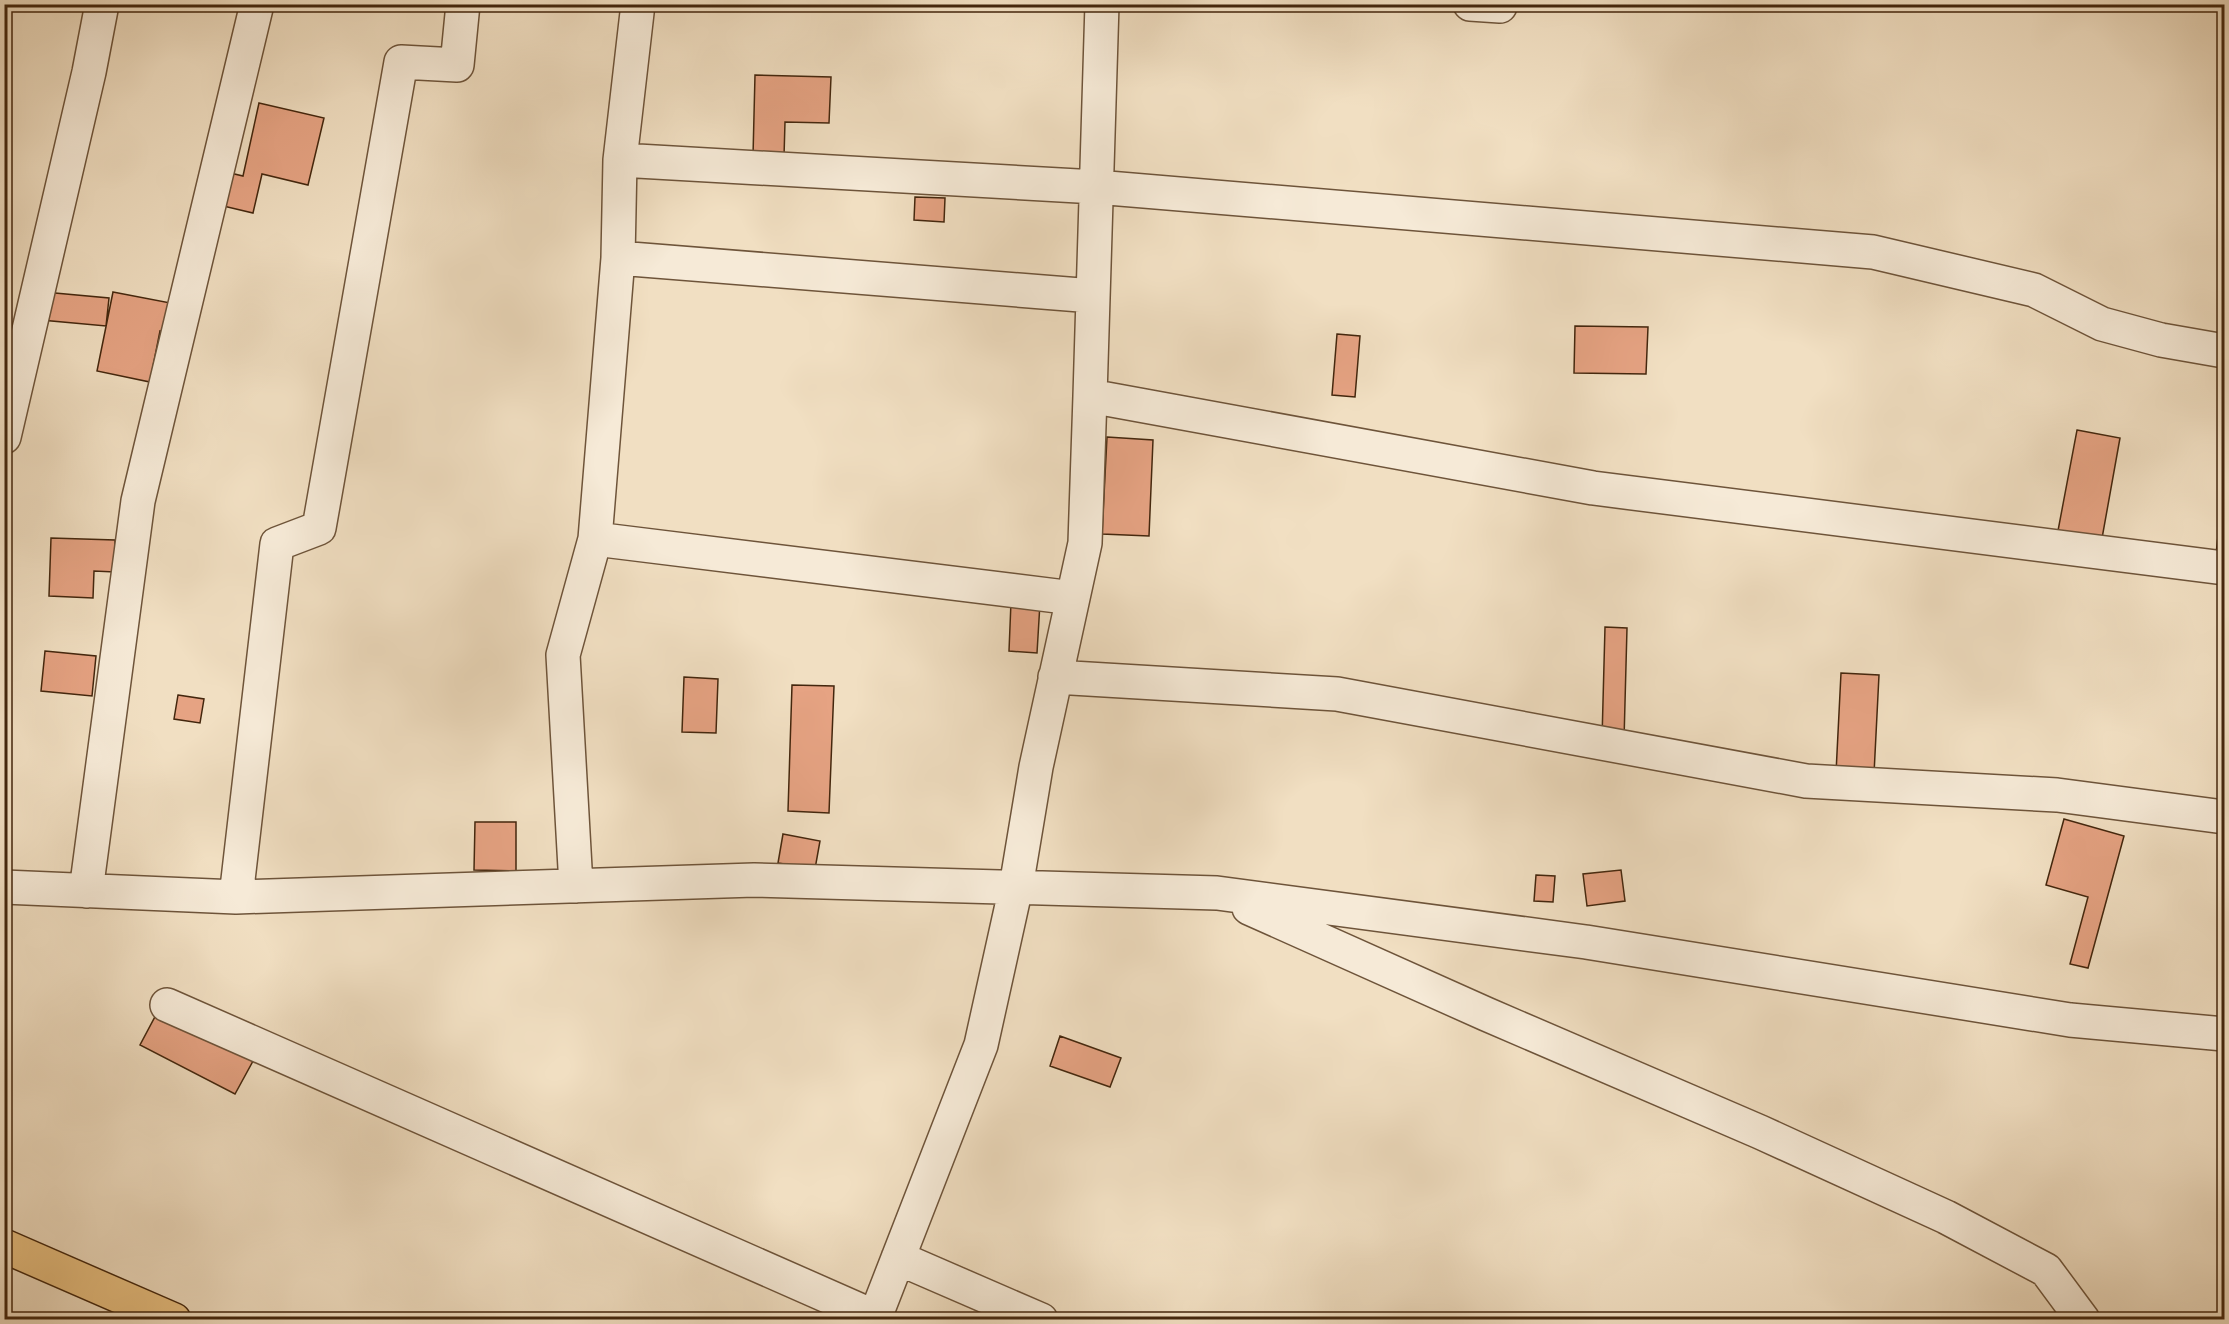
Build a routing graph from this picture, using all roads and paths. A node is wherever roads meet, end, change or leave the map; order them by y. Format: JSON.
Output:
{"nodes":[{"id":1,"x":102,"y":4,"type":"edge"},
{"id":2,"x":257,"y":4,"type":"edge"},
{"id":3,"x":463,"y":4,"type":"edge"},
{"id":4,"x":638,"y":4,"type":"edge"},
{"id":5,"x":1102,"y":4,"type":"edge"},
{"id":6,"x":620,"y":160,"type":"junction"},
{"id":7,"x":1096,"y":187,"type":"junction"},
{"id":8,"x":618,"y":258,"type":"junction"},
{"id":9,"x":1093,"y":296,"type":"junction"},
{"id":10,"x":2224,"y":351,"type":"edge"},
{"id":11,"x":1090,"y":396,"type":"junction"},
{"id":12,"x":4,"y":437,"type":"edge"},
{"id":13,"x":595,"y":539,"type":"junction"},
{"id":14,"x":2224,"y":568,"type":"edge"},
{"id":15,"x":1073,"y":598,"type":"junction"},
{"id":16,"x":1055,"y":677,"type":"junction"},
{"id":17,"x":2224,"y":817,"type":"edge"},
{"id":18,"x":576,"y":886,"type":"junction"},
{"id":19,"x":1016,"y":887,"type":"junction"},
{"id":20,"x":4,"y":888,"type":"edge"},
{"id":21,"x":86,"y":891,"type":"junction"},
{"id":22,"x":1217,"y":893,"type":"junction"},
{"id":23,"x":236,"y":897,"type":"junction"},
{"id":24,"x":167,"y":1005,"type":"dead end"},
{"id":25,"x":2224,"y":1034,"type":"edge"},
{"id":26,"x":4,"y":1246,"type":"edge"},
{"id":27,"x":898,"y":1258,"type":"junction"},
{"id":28,"x":874,"y":1318,"type":"edge"},
{"id":29,"x":174,"y":1320,"type":"edge"},
{"id":30,"x":1041,"y":1320,"type":"edge"},
{"id":31,"x":2082,"y":1320,"type":"edge"}],
"edges":[{"from":1,"to":12,"type":"street"},
{"from":2,"to":21,"type":"street"},
{"from":3,"to":23,"type":"street"},
{"from":4,"to":6,"type":"street"},
{"from":5,"to":7,"type":"street"},
{"from":6,"to":7,"type":"street"},
{"from":6,"to":8,"type":"street"},
{"from":7,"to":9,"type":"street"},
{"from":7,"to":10,"type":"street"},
{"from":8,"to":9,"type":"street"},
{"from":8,"to":13,"type":"street"},
{"from":9,"to":11,"type":"street"},
{"from":11,"to":14,"type":"street"},
{"from":11,"to":15,"type":"street"},
{"from":13,"to":15,"type":"street"},
{"from":13,"to":18,"type":"street"},
{"from":15,"to":16,"type":"street"},
{"from":16,"to":17,"type":"street"},
{"from":16,"to":19,"type":"street"},
{"from":18,"to":19,"type":"street"},
{"from":18,"to":23,"type":"street"},
{"from":19,"to":22,"type":"street"},
{"from":19,"to":27,"type":"street"},
{"from":20,"to":21,"type":"street"},
{"from":21,"to":23,"type":"street"},
{"from":22,"to":25,"type":"street"},
{"from":22,"to":31,"type":"street"},
{"from":24,"to":28,"type":"street"},
{"from":26,"to":29,"type":"main road"},
{"from":27,"to":28,"type":"street"},
{"from":27,"to":30,"type":"street"}]}
